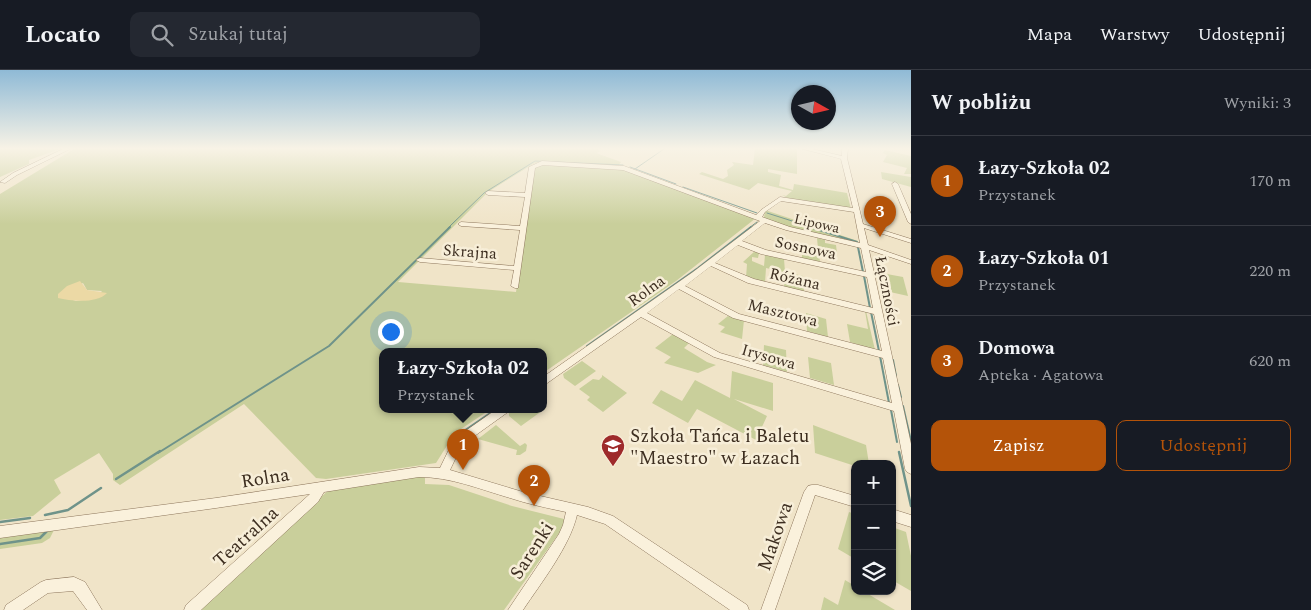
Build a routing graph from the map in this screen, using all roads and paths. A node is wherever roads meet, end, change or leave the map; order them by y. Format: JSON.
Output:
{"nodes":[{"id":1,"x":15,"y":174,"type":"edge"},
{"id":2,"x":531,"y":174,"type":"edge"},
{"id":3,"x":641,"y":174,"type":"edge"},
{"id":4,"x":848,"y":174,"type":"edge"},
{"id":5,"x":1,"y":183,"type":"edge"},
{"id":6,"x":896,"y":184,"type":"dead end"},
{"id":7,"x":488,"y":193,"type":"dead end"},
{"id":8,"x":528,"y":195,"type":"junction"},
{"id":9,"x":900,"y":196,"type":"junction"},
{"id":10,"x":911,"y":199,"type":"edge"},
{"id":11,"x":857,"y":211,"type":"junction"},
{"id":12,"x":762,"y":219,"type":"junction"},
{"id":13,"x":911,"y":222,"type":"edge"},
{"id":14,"x":461,"y":224,"type":"dead end"},
{"id":15,"x":860,"y":225,"type":"junction"},
{"id":16,"x":523,"y":228,"type":"junction"},
{"id":17,"x":911,"y":241,"type":"edge"},
{"id":18,"x":737,"y":242,"type":"junction"},
{"id":19,"x":864,"y":246,"type":"junction"},
{"id":20,"x":420,"y":260,"type":"dead end"},
{"id":21,"x":911,"y":262,"type":"edge"},
{"id":22,"x":710,"y":263,"type":"junction"},
{"id":23,"x":517,"y":268,"type":"junction"},
{"id":24,"x":869,"y":275,"type":"junction"},
{"id":25,"x":515,"y":286,"type":"dead end"},
{"id":26,"x":679,"y":286,"type":"junction"},
{"id":27,"x":877,"y":312,"type":"junction"},
{"id":28,"x":641,"y":313,"type":"junction"},
{"id":29,"x":886,"y":354,"type":"junction"},
{"id":30,"x":547,"y":379,"type":"edge"},
{"id":31,"x":897,"y":408,"type":"junction"},
{"id":32,"x":498,"y":413,"type":"edge"},
{"id":33,"x":911,"y":469,"type":"edge"},
{"id":34,"x":443,"y":473,"type":"junction"},
{"id":35,"x":320,"y":488,"type":"junction"},
{"id":36,"x":851,"y":501,"type":"edge"},
{"id":37,"x":573,"y":509,"type":"junction"},
{"id":38,"x":896,"y":516,"type":"edge"},
{"id":39,"x":911,"y":521,"type":"edge"},
{"id":40,"x":0,"y":532,"type":"edge"},
{"id":41,"x":11,"y":610,"type":"edge"},
{"id":42,"x":95,"y":610,"type":"edge"},
{"id":43,"x":191,"y":610,"type":"edge"},
{"id":44,"x":516,"y":610,"type":"edge"},
{"id":45,"x":742,"y":610,"type":"edge"},
{"id":46,"x":768,"y":610,"type":"edge"}],
"edges":[{"from":1,"to":5,"type":"street"},
{"from":2,"to":8,"type":"street","name":"Lipowa"},
{"from":3,"to":12,"type":"street","name":"Lipowa"},
{"from":4,"to":11,"type":"street","name":"Łączności"},
{"from":6,"to":9,"type":"street"},
{"from":7,"to":8,"type":"street"},
{"from":8,"to":16,"type":"street","name":"Lipowa"},
{"from":9,"to":10,"type":"street"},
{"from":9,"to":13,"type":"street"},
{"from":11,"to":12,"type":"street","name":"Rolna"},
{"from":11,"to":15,"type":"street","name":"Łączności"},
{"from":12,"to":18,"type":"street","name":"Rolna"},
{"from":12,"to":19,"type":"street","name":"Lipowa"},
{"from":14,"to":16,"type":"street"},
{"from":15,"to":17,"type":"street"},
{"from":15,"to":19,"type":"street","name":"Łączności"},
{"from":16,"to":23,"type":"street","name":"Lipowa"},
{"from":18,"to":22,"type":"street","name":"Rolna"},
{"from":18,"to":24,"type":"street","name":"Sosnowa"},
{"from":19,"to":21,"type":"street","name":"Lipowa"},
{"from":19,"to":24,"type":"street","name":"Łączności"},
{"from":20,"to":23,"type":"street","name":"Skrajna"},
{"from":22,"to":26,"type":"street","name":"Rolna"},
{"from":22,"to":27,"type":"street","name":"Różana"},
{"from":23,"to":25,"type":"street","name":"Lipowa"},
{"from":24,"to":27,"type":"street","name":"Łączności"},
{"from":26,"to":28,"type":"street","name":"Rolna"},
{"from":26,"to":29,"type":"street","name":"Masztowa"},
{"from":27,"to":29,"type":"street","name":"Łączności"},
{"from":28,"to":30,"type":"street","name":"Rolna"},
{"from":28,"to":31,"type":"street","name":"Irysowa"},
{"from":29,"to":31,"type":"street","name":"Łączności"},
{"from":31,"to":33,"type":"street","name":"Łączności"},
{"from":32,"to":34,"type":"street"},
{"from":34,"to":35,"type":"street","name":"Rolna"},
{"from":34,"to":37,"type":"street","name":"Rolna"},
{"from":35,"to":40,"type":"street","name":"Rolna"},
{"from":35,"to":43,"type":"street","name":"Teatralna"},
{"from":36,"to":46,"type":"street","name":"Makowa"},
{"from":37,"to":44,"type":"street","name":"Sarenki"},
{"from":37,"to":45,"type":"street"},
{"from":38,"to":39,"type":"street"},
{"from":41,"to":42,"type":"street"}]}
